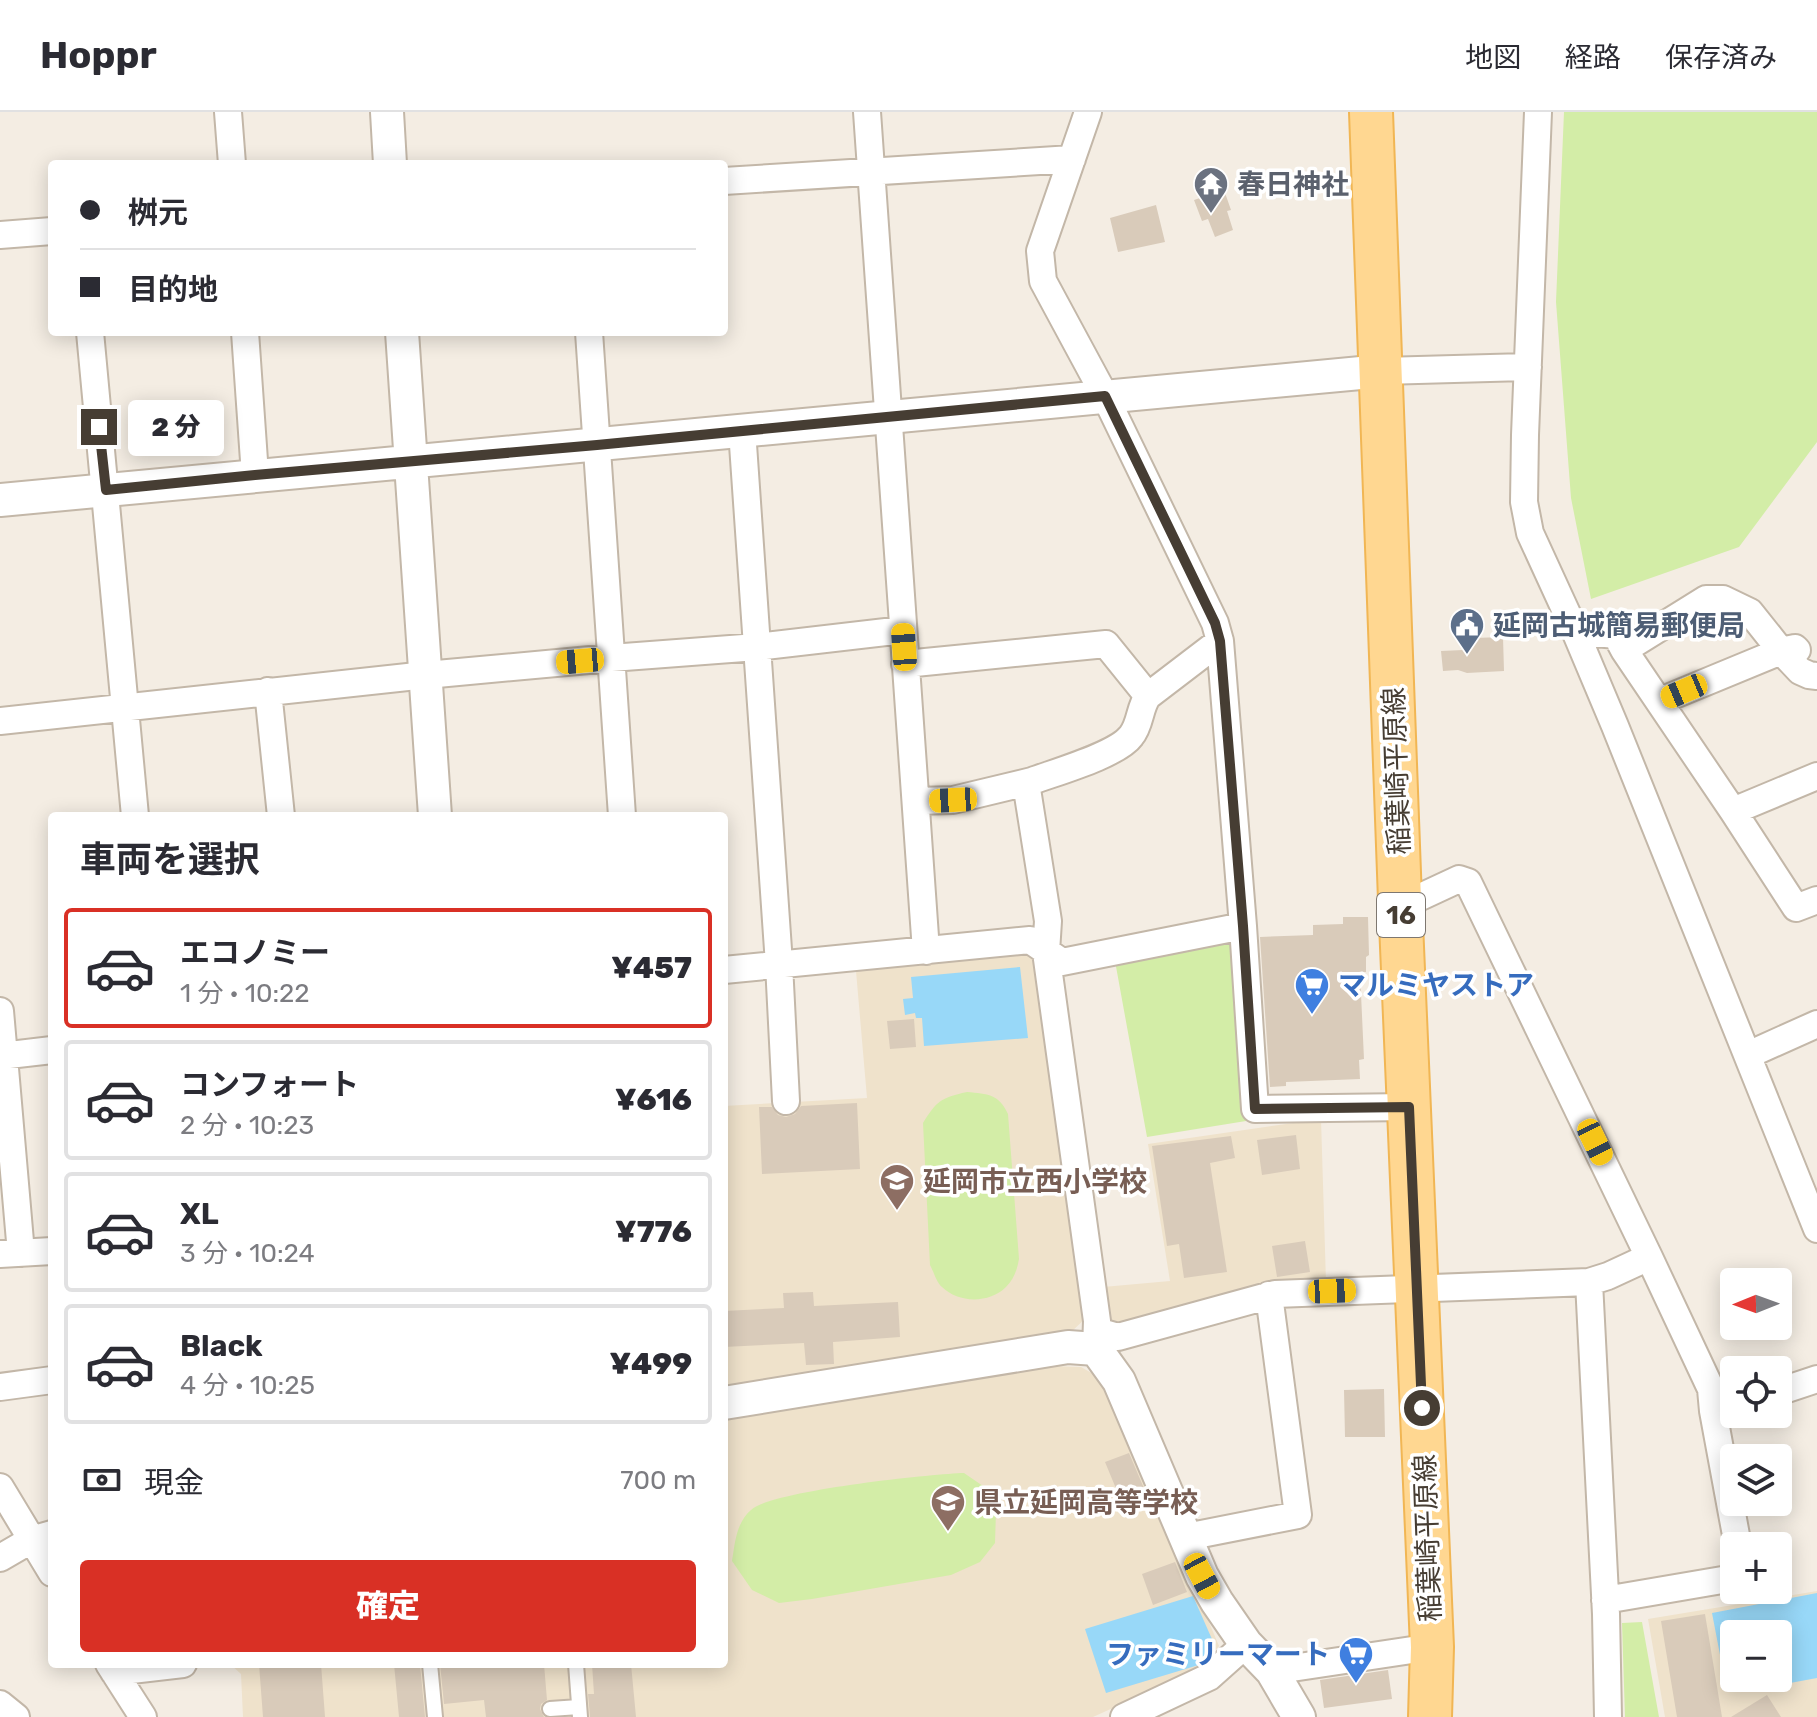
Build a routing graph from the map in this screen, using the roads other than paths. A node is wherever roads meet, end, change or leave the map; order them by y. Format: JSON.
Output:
{"nodes":[{"id":1,"x":228,"y":112,"type":"edge"},
{"id":2,"x":387,"y":112,"type":"edge"},
{"id":3,"x":867,"y":112,"type":"edge"},
{"id":4,"x":1088,"y":112,"type":"edge"},
{"id":5,"x":1371,"y":112,"type":"edge"},
{"id":6,"x":1538,"y":112,"type":"edge"},
{"id":7,"x":1072,"y":159,"type":"junction"},
{"id":8,"x":232,"y":160,"type":"edge"},
{"id":9,"x":390,"y":160,"type":"edge"},
{"id":10,"x":872,"y":171,"type":"junction"},
{"id":11,"x":728,"y":181,"type":"edge"},
{"id":12,"x":48,"y":231,"type":"edge"},
{"id":13,"x":0,"y":235,"type":"edge"},
{"id":14,"x":90,"y":336,"type":"edge"},
{"id":15,"x":245,"y":336,"type":"edge"},
{"id":16,"x":402,"y":336,"type":"edge"},
{"id":17,"x":589,"y":336,"type":"edge"},
{"id":18,"x":1528,"y":367,"type":"junction"},
{"id":19,"x":1382,"y":371,"type":"junction"},
{"id":20,"x":1105,"y":396,"type":"junction"},
{"id":21,"x":890,"y":416,"type":"junction"},
{"id":22,"x":742,"y":430,"type":"junction"},
{"id":23,"x":597,"y":445,"type":"junction"},
{"id":24,"x":412,"y":461,"type":"junction"},
{"id":25,"x":255,"y":475,"type":"junction"},
{"id":26,"x":106,"y":490,"type":"junction"},
{"id":27,"x":0,"y":500,"type":"edge"},
{"id":28,"x":903,"y":630,"type":"junction"},
{"id":29,"x":1575,"y":631,"type":"junction"},
{"id":30,"x":1220,"y":641,"type":"junction"},
{"id":31,"x":757,"y":647,"type":"junction"},
{"id":32,"x":1624,"y":650,"type":"junction"},
{"id":33,"x":1781,"y":651,"type":"junction"},
{"id":34,"x":611,"y":658,"type":"junction"},
{"id":35,"x":1817,"y":661,"type":"edge"},
{"id":36,"x":905,"y":664,"type":"junction"},
{"id":37,"x":426,"y":675,"type":"junction"},
{"id":38,"x":1817,"y":676,"type":"edge"},
{"id":39,"x":268,"y":691,"type":"junction"},
{"id":40,"x":1148,"y":696,"type":"junction"},
{"id":41,"x":1660,"y":701,"type":"junction"},
{"id":42,"x":125,"y":706,"type":"junction"},
{"id":43,"x":0,"y":721,"type":"edge"},
{"id":44,"x":1817,"y":776,"type":"edge"},
{"id":45,"x":1032,"y":781,"type":"junction"},
{"id":46,"x":916,"y":801,"type":"junction"},
{"id":47,"x":1733,"y":811,"type":"junction"},
{"id":48,"x":135,"y":812,"type":"edge"},
{"id":49,"x":281,"y":812,"type":"edge"},
{"id":50,"x":435,"y":812,"type":"edge"},
{"id":51,"x":622,"y":812,"type":"edge"},
{"id":52,"x":1817,"y":900,"type":"edge"},
{"id":53,"x":1401,"y":906,"type":"junction"},
{"id":54,"x":1243,"y":926,"type":"junction"},
{"id":55,"x":926,"y":951,"type":"junction"},
{"id":56,"x":1046,"y":952,"type":"junction"},
{"id":57,"x":779,"y":964,"type":"junction"},
{"id":58,"x":728,"y":970,"type":"edge"},
{"id":59,"x":0,"y":1011,"type":"edge"},
{"id":60,"x":1817,"y":1024,"type":"edge"},
{"id":61,"x":48,"y":1050,"type":"edge"},
{"id":62,"x":1748,"y":1055,"type":"junction"},
{"id":63,"x":2,"y":1056,"type":"edge"},
{"id":64,"x":786,"y":1101,"type":"dead end"},
{"id":65,"x":1409,"y":1107,"type":"junction"},
{"id":66,"x":1817,"y":1229,"type":"edge"},
{"id":67,"x":48,"y":1251,"type":"edge"},
{"id":68,"x":11,"y":1253,"type":"edge"},
{"id":69,"x":1649,"y":1257,"type":"junction"},
{"id":70,"x":1589,"y":1282,"type":"junction"},
{"id":71,"x":1417,"y":1288,"type":"junction"},
{"id":72,"x":1269,"y":1295,"type":"junction"},
{"id":73,"x":1096,"y":1340,"type":"junction"},
{"id":74,"x":1817,"y":1379,"type":"edge"},
{"id":75,"x":48,"y":1381,"type":"edge"},
{"id":76,"x":0,"y":1387,"type":"edge"},
{"id":77,"x":1792,"y":1387,"type":"edge"},
{"id":78,"x":728,"y":1402,"type":"edge"},
{"id":79,"x":1720,"y":1403,"type":"edge"},
{"id":80,"x":1726,"y":1428,"type":"edge"},
{"id":81,"x":0,"y":1487,"type":"edge"},
{"id":82,"x":1737,"y":1532,"type":"edge"},
{"id":83,"x":42,"y":1537,"type":"edge"},
{"id":84,"x":1186,"y":1537,"type":"junction"},
{"id":85,"x":0,"y":1558,"type":"edge"},
{"id":86,"x":48,"y":1559,"type":"edge"},
{"id":87,"x":1720,"y":1580,"type":"edge"},
{"id":88,"x":1605,"y":1600,"type":"junction"},
{"id":89,"x":1246,"y":1644,"type":"junction"},
{"id":90,"x":1432,"y":1647,"type":"junction"},
{"id":91,"x":112,"y":1668,"type":"edge"},
{"id":92,"x":430,"y":1668,"type":"edge"},
{"id":93,"x":576,"y":1668,"type":"edge"},
{"id":94,"x":1272,"y":1671,"type":"junction"},
{"id":95,"x":0,"y":1704,"type":"edge"},
{"id":96,"x":550,"y":1709,"type":"dead end"},
{"id":97,"x":580,"y":1712,"type":"edge"},
{"id":98,"x":16,"y":1717,"type":"edge"},
{"id":99,"x":143,"y":1717,"type":"edge"},
{"id":100,"x":435,"y":1717,"type":"edge"},
{"id":101,"x":1124,"y":1717,"type":"edge"},
{"id":102,"x":1299,"y":1717,"type":"edge"},
{"id":103,"x":1430,"y":1717,"type":"edge"},
{"id":104,"x":1608,"y":1717,"type":"edge"}],
"edges":[{"from":1,"to":8,"type":"street"},
{"from":2,"to":9,"type":"street"},
{"from":3,"to":10,"type":"street"},
{"from":4,"to":7,"type":"street"},
{"from":5,"to":19,"type":"main road","name":"稲葉崎平原線","number":"16"},
{"from":6,"to":18,"type":"street"},
{"from":7,"to":10,"type":"street"},
{"from":7,"to":20,"type":"street"},
{"from":10,"to":11,"type":"street"},
{"from":10,"to":21,"type":"street"},
{"from":12,"to":13,"type":"street"},
{"from":14,"to":26,"type":"street"},
{"from":15,"to":25,"type":"street"},
{"from":16,"to":24,"type":"street"},
{"from":17,"to":23,"type":"street"},
{"from":18,"to":19,"type":"street"},
{"from":18,"to":29,"type":"street"},
{"from":19,"to":20,"type":"street"},
{"from":19,"to":53,"type":"main road","name":"稲葉崎平原線","number":"16"},
{"from":20,"to":21,"type":"street"},
{"from":20,"to":30,"type":"street"},
{"from":21,"to":22,"type":"street"},
{"from":21,"to":28,"type":"street"},
{"from":22,"to":23,"type":"street"},
{"from":22,"to":31,"type":"street"},
{"from":23,"to":24,"type":"street"},
{"from":23,"to":34,"type":"street"},
{"from":24,"to":25,"type":"street"},
{"from":24,"to":37,"type":"street"},
{"from":25,"to":26,"type":"street"},
{"from":26,"to":27,"type":"street"},
{"from":26,"to":42,"type":"street"},
{"from":28,"to":31,"type":"street"},
{"from":28,"to":36,"type":"street"},
{"from":29,"to":32,"type":"street"},
{"from":29,"to":62,"type":"street"},
{"from":30,"to":40,"type":"street"},
{"from":30,"to":54,"type":"street"},
{"from":31,"to":34,"type":"street"},
{"from":31,"to":57,"type":"street"},
{"from":32,"to":33,"type":"street"},
{"from":32,"to":41,"type":"street"},
{"from":33,"to":35,"type":"street"},
{"from":33,"to":38,"type":"street"},
{"from":33,"to":41,"type":"street"},
{"from":34,"to":37,"type":"street"},
{"from":34,"to":51,"type":"street"},
{"from":36,"to":40,"type":"street"},
{"from":36,"to":46,"type":"street"},
{"from":37,"to":39,"type":"street"},
{"from":37,"to":50,"type":"street"},
{"from":39,"to":42,"type":"street"},
{"from":39,"to":49,"type":"street"},
{"from":40,"to":45,"type":"street"},
{"from":41,"to":47,"type":"street"},
{"from":42,"to":43,"type":"street"},
{"from":42,"to":48,"type":"street"},
{"from":44,"to":47,"type":"street"},
{"from":45,"to":46,"type":"street"},
{"from":45,"to":56,"type":"street"},
{"from":46,"to":55,"type":"street"},
{"from":47,"to":52,"type":"street"},
{"from":53,"to":65,"type":"main road","name":"稲葉崎平原線","number":"16"},
{"from":53,"to":69,"type":"street"},
{"from":54,"to":56,"type":"street"},
{"from":54,"to":65,"type":"street"},
{"from":55,"to":56,"type":"street"},
{"from":55,"to":57,"type":"street"},
{"from":56,"to":73,"type":"street"},
{"from":57,"to":58,"type":"street"},
{"from":57,"to":64,"type":"street"},
{"from":59,"to":63,"type":"street"},
{"from":60,"to":62,"type":"street"},
{"from":61,"to":63,"type":"street"},
{"from":62,"to":66,"type":"street"},
{"from":63,"to":68,"type":"street"},
{"from":65,"to":71,"type":"main road","name":"稲葉崎平原線","number":"16"},
{"from":67,"to":68,"type":"street"},
{"from":69,"to":70,"type":"street"},
{"from":69,"to":79,"type":"street"},
{"from":70,"to":71,"type":"street"},
{"from":70,"to":88,"type":"street"},
{"from":71,"to":72,"type":"street"},
{"from":71,"to":90,"type":"main road","name":"稲葉崎平原線","number":"16"},
{"from":72,"to":73,"type":"street"},
{"from":72,"to":84,"type":"street"},
{"from":73,"to":78,"type":"street"},
{"from":73,"to":84,"type":"street"},
{"from":74,"to":77,"type":"street"},
{"from":75,"to":76,"type":"street"},
{"from":80,"to":82,"type":"street"},
{"from":81,"to":83,"type":"street"},
{"from":83,"to":85,"type":"street"},
{"from":83,"to":86,"type":"street"},
{"from":84,"to":89,"type":"street"},
{"from":87,"to":88,"type":"street"},
{"from":88,"to":104,"type":"street"},
{"from":89,"to":94,"type":"street"},
{"from":89,"to":101,"type":"street"},
{"from":90,"to":94,"type":"street"},
{"from":90,"to":103,"type":"main road","name":"稲葉崎平原線","number":"16"},
{"from":91,"to":99,"type":"street"},
{"from":92,"to":100,"type":"lane"},
{"from":93,"to":97,"type":"lane"},
{"from":94,"to":102,"type":"street"},
{"from":95,"to":98,"type":"street"},
{"from":96,"to":97,"type":"lane"}]}
